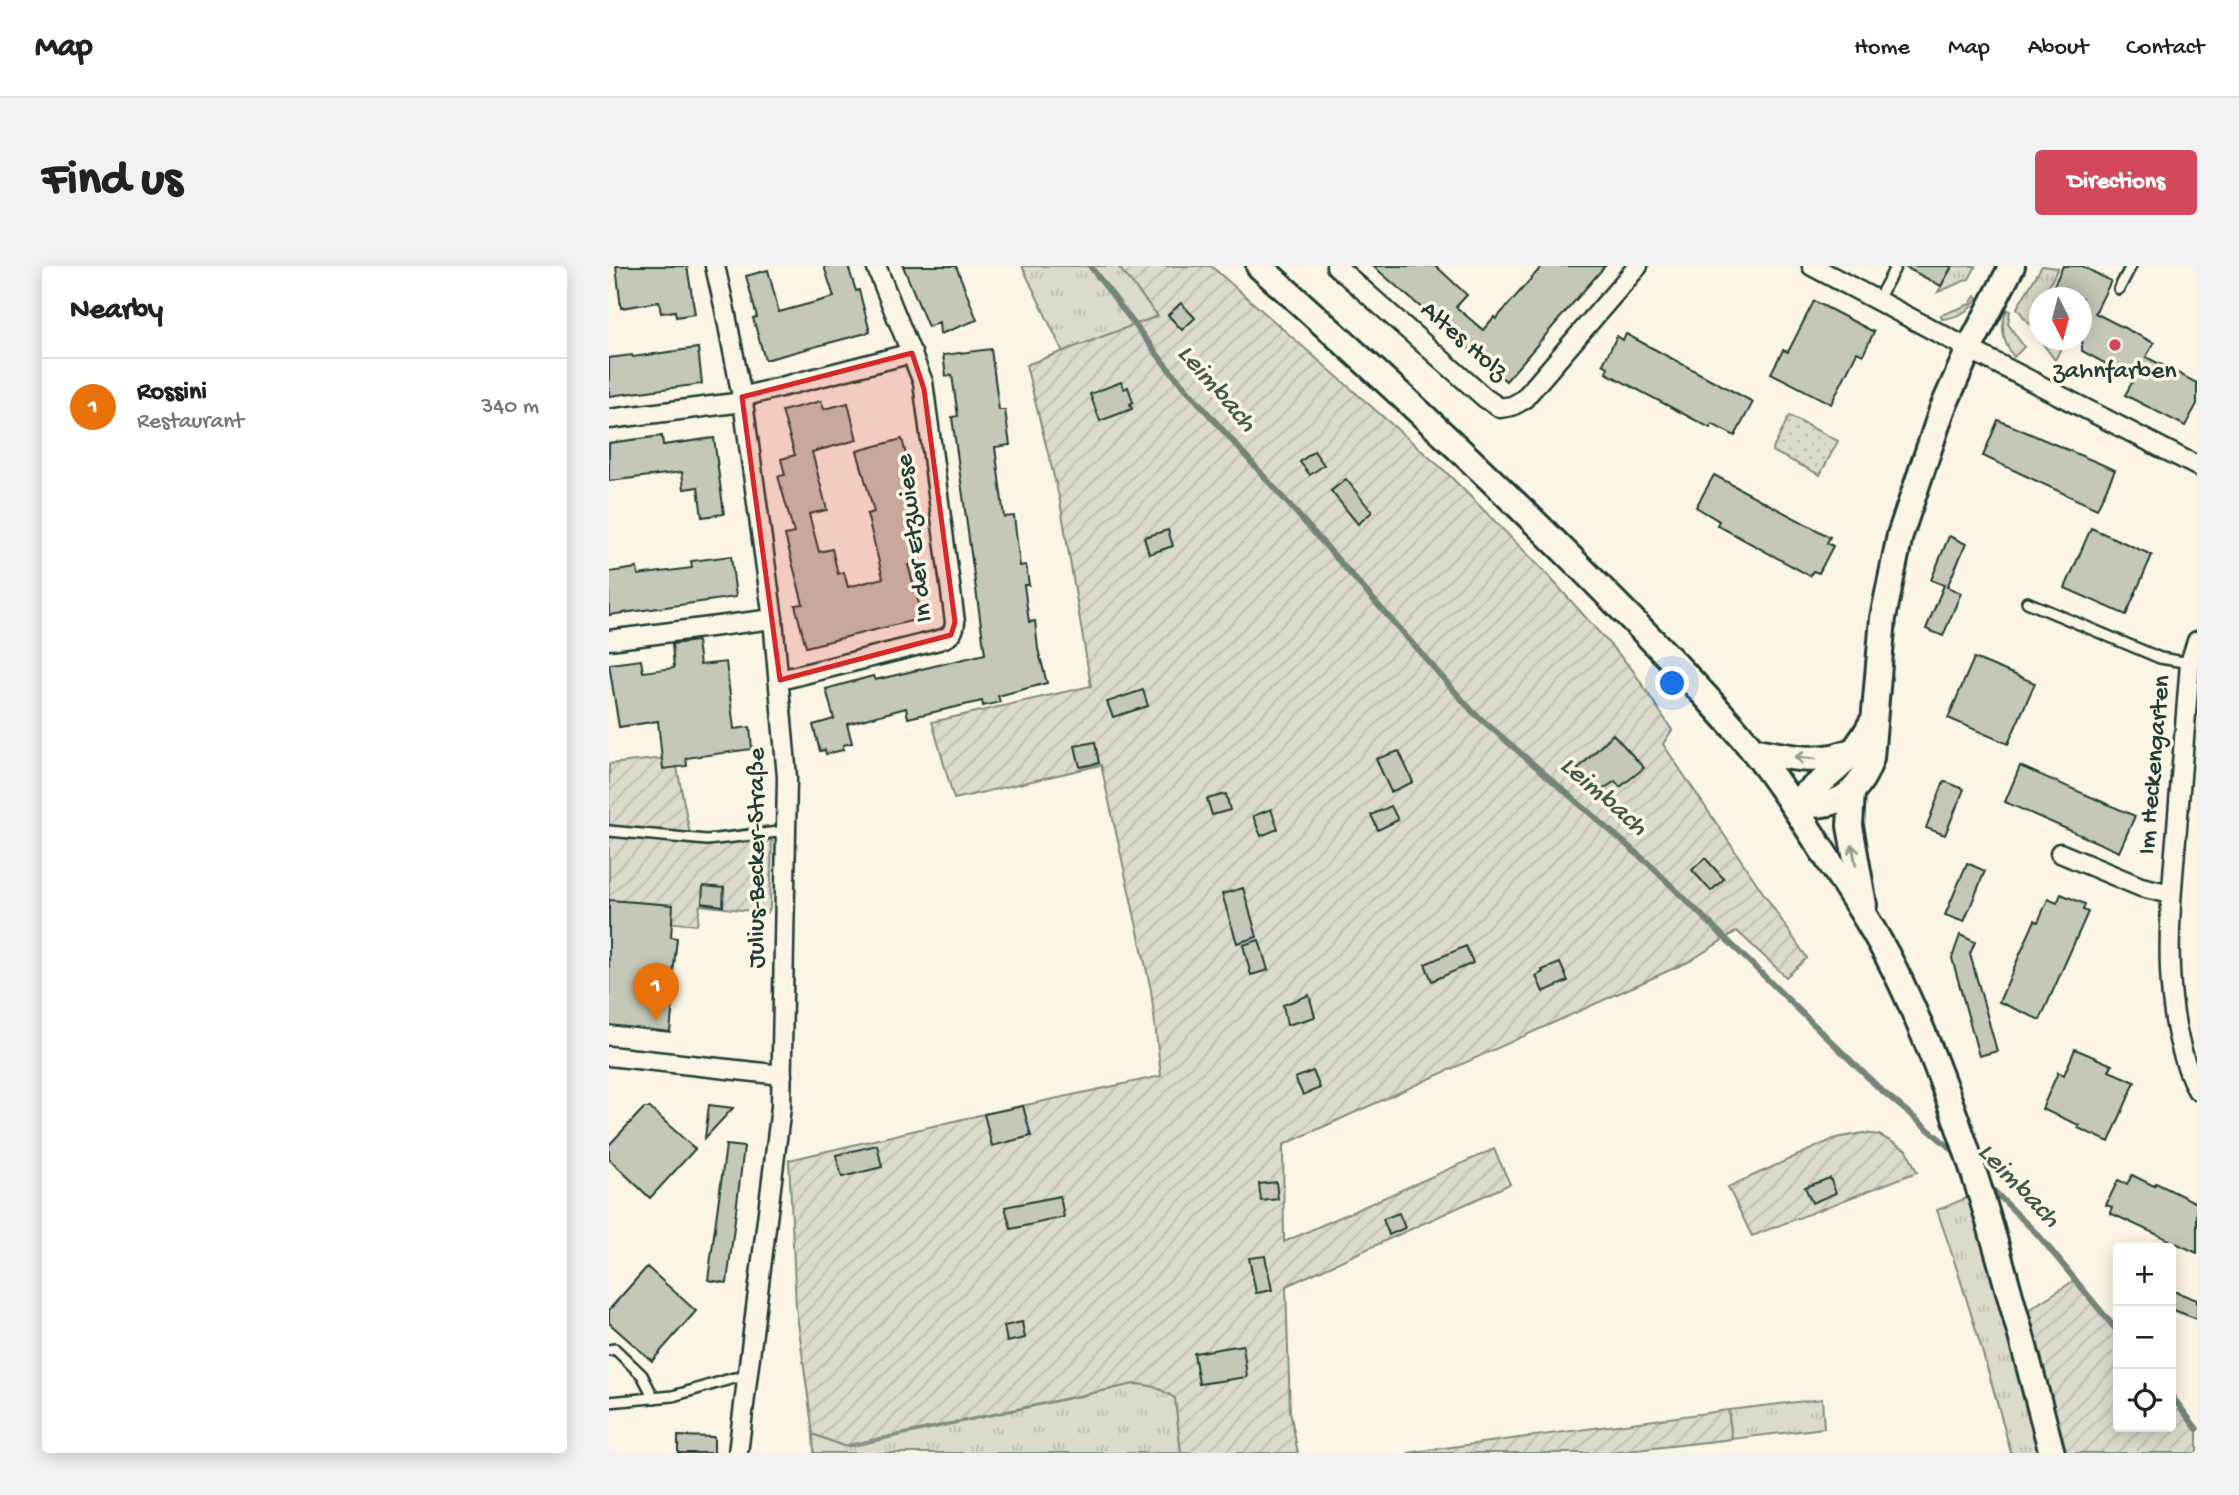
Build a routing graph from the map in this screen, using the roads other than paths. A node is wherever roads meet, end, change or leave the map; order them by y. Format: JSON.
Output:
{"nodes":[{"id":1,"x":715,"y":266,"type":"edge"},
{"id":2,"x":876,"y":266,"type":"edge"},
{"id":3,"x":1259,"y":266,"type":"edge"},
{"id":4,"x":1336,"y":266,"type":"edge"},
{"id":5,"x":1638,"y":266,"type":"edge"},
{"id":6,"x":1812,"y":266,"type":"edge"},
{"id":7,"x":1896,"y":266,"type":"edge"},
{"id":8,"x":2012,"y":266,"type":"edge"},
{"id":9,"x":2131,"y":266,"type":"edge"},
{"id":10,"x":2119,"y":289,"type":"dead end"},
{"id":11,"x":1878,"y":301,"type":"junction"},
{"id":12,"x":1969,"y":349,"type":"junction"},
{"id":13,"x":912,"y":353,"type":"junction"},
{"id":14,"x":742,"y":400,"type":"junction"},
{"id":15,"x":609,"y":419,"type":"edge"},
{"id":16,"x":2197,"y":466,"type":"edge"},
{"id":17,"x":2027,"y":602,"type":"dead end"},
{"id":18,"x":773,"y":619,"type":"junction"},
{"id":19,"x":609,"y":640,"type":"edge"},
{"id":20,"x":2197,"y":642,"type":"edge"},
{"id":21,"x":2190,"y":663,"type":"junction"},
{"id":22,"x":779,"y":680,"type":"junction"},
{"id":23,"x":1874,"y":718,"type":"junction"},
{"id":24,"x":1856,"y":749,"type":"junction"},
{"id":25,"x":1753,"y":750,"type":"junction"},
{"id":26,"x":1852,"y":792,"type":"junction"},
{"id":27,"x":1792,"y":804,"type":"junction"},
{"id":28,"x":609,"y":831,"type":"edge"},
{"id":29,"x":787,"y":831,"type":"junction"},
{"id":30,"x":2060,"y":853,"type":"dead end"},
{"id":31,"x":2171,"y":894,"type":"junction"},
{"id":32,"x":1867,"y":918,"type":"junction"},
{"id":33,"x":609,"y":1056,"type":"edge"},
{"id":34,"x":782,"y":1075,"type":"junction"},
{"id":35,"x":2197,"y":1090,"type":"edge"},
{"id":36,"x":609,"y":1350,"type":"edge"},
{"id":37,"x":748,"y":1378,"type":"junction"},
{"id":38,"x":654,"y":1398,"type":"junction"},
{"id":39,"x":609,"y":1402,"type":"edge"},
{"id":40,"x":738,"y":1453,"type":"edge"},
{"id":41,"x":2052,"y":1453,"type":"edge"}],
"edges":[{"from":1,"to":14,"type":"street","name":"Julius-Becker-Straße"},
{"from":2,"to":13,"type":"street","name":"In der Etzwiese"},
{"from":3,"to":25,"type":"main road"},
{"from":4,"to":5,"type":"street","name":"Altes Holz"},
{"from":6,"to":11,"type":"street"},
{"from":7,"to":11,"type":"lane"},
{"from":8,"to":12,"type":"main road"},
{"from":9,"to":10,"type":"lane"},
{"from":11,"to":12,"type":"street"},
{"from":12,"to":16,"type":"street"},
{"from":12,"to":23,"type":"main road"},
{"from":13,"to":14,"type":"street"},
{"from":13,"to":22,"type":"street","name":"In der Etzwiese"},
{"from":14,"to":15,"type":"street"},
{"from":14,"to":18,"type":"street","name":"Julius-Becker-Straße"},
{"from":17,"to":21,"type":"lane"},
{"from":18,"to":19,"type":"street"},
{"from":18,"to":22,"type":"street","name":"Julius-Becker-Straße"},
{"from":20,"to":21,"type":"street","name":"Im Heckengarten"},
{"from":21,"to":31,"type":"street","name":"Im Heckengarten"},
{"from":22,"to":29,"type":"street","name":"Julius-Becker-Straße"},
{"from":23,"to":24,"type":"main road"},
{"from":23,"to":26,"type":"main road"},
{"from":24,"to":25,"type":"main road","one_way":true},
{"from":24,"to":27,"type":"main road"},
{"from":25,"to":27,"type":"main road"},
{"from":26,"to":27,"type":"main road"},
{"from":32,"to":26,"type":"main road","one_way":true},
{"from":27,"to":32,"type":"main road"},
{"from":28,"to":29,"type":"lane"},
{"from":29,"to":34,"type":"street","name":"Julius-Becker-Straße"},
{"from":30,"to":31,"type":"street","name":"Im Heckengarten"},
{"from":31,"to":35,"type":"street","name":"Im Heckengarten"},
{"from":32,"to":41,"type":"main road"},
{"from":33,"to":34,"type":"street"},
{"from":34,"to":37,"type":"street","name":"Julius-Becker-Straße"},
{"from":36,"to":38,"type":"lane"},
{"from":37,"to":38,"type":"lane"},
{"from":37,"to":40,"type":"street","name":"Julius-Becker-Straße"},
{"from":38,"to":39,"type":"lane"}]}
